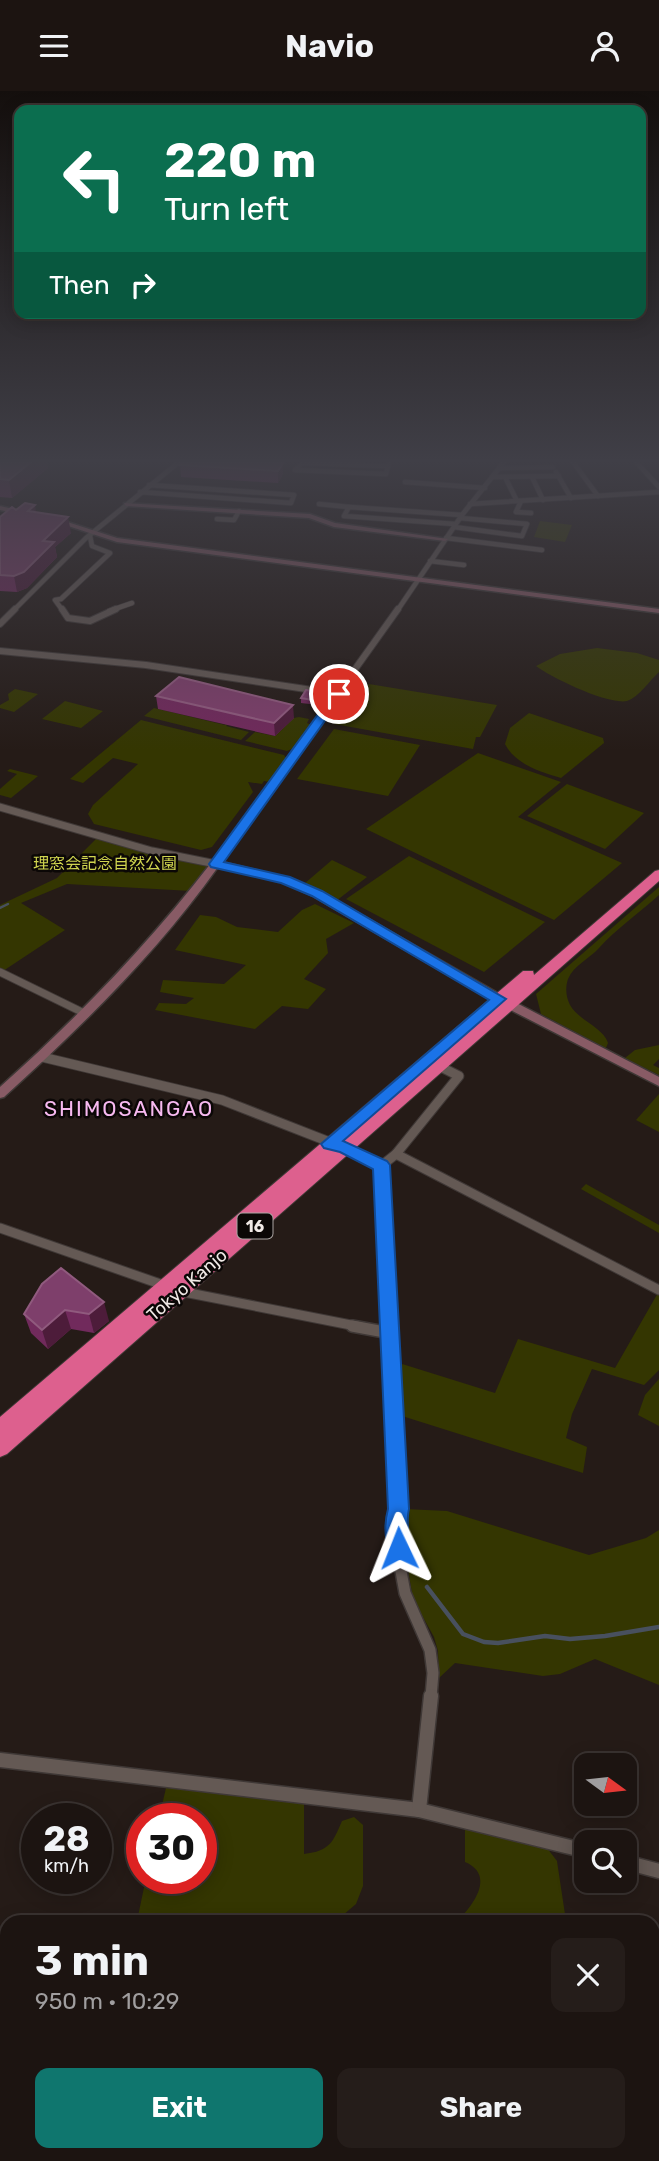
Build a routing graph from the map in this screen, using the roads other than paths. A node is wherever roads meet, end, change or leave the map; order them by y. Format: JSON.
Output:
{"nodes":[{"id":1,"x":66,"y":559,"type":"edge"},
{"id":2,"x":104,"y":559,"type":"edge"},
{"id":3,"x":261,"y":559,"type":"edge"},
{"id":4,"x":430,"y":561,"type":"joint"},
{"id":5,"x":464,"y":565,"type":"dead end"},
{"id":6,"x":419,"y":579,"type":"junction"},
{"id":7,"x":132,"y":603,"type":"dead end"},
{"id":8,"x":659,"y":611,"type":"edge"},
{"id":9,"x":0,"y":624,"type":"edge"},
{"id":10,"x":0,"y":651,"type":"edge"},
{"id":11,"x":339,"y":694,"type":"junction"},
{"id":12,"x":0,"y":807,"type":"edge"},
{"id":13,"x":233,"y":840,"type":"joint"},
{"id":14,"x":659,"y":860,"type":"edge"},
{"id":15,"x":216,"y":864,"type":"junction"},
{"id":16,"x":659,"y":874,"type":"edge"},
{"id":17,"x":0,"y":972,"type":"edge"},
{"id":18,"x":504,"y":1002,"type":"junction"},
{"id":19,"x":86,"y":1014,"type":"junction"},
{"id":20,"x":42,"y":1057,"type":"junction"},
{"id":21,"x":439,"y":1066,"type":"junction"},
{"id":22,"x":659,"y":1082,"type":"edge"},
{"id":23,"x":0,"y":1094,"type":"edge"},
{"id":24,"x":337,"y":1146,"type":"junction"},
{"id":25,"x":396,"y":1154,"type":"junction"},
{"id":26,"x":381,"y":1165,"type":"junction"},
{"id":27,"x":0,"y":1228,"type":"edge"},
{"id":28,"x":172,"y":1289,"type":"junction"},
{"id":29,"x":659,"y":1290,"type":"edge"},
{"id":30,"x":390,"y":1333,"type":"junction"},
{"id":31,"x":0,"y":1429,"type":"edge"},
{"id":32,"x":0,"y":1448,"type":"edge"},
{"id":33,"x":0,"y":1760,"type":"edge"},
{"id":34,"x":419,"y":1810,"type":"junction"},
{"id":35,"x":574,"y":1848,"type":"edge"},
{"id":36,"x":637,"y":1865,"type":"edge"},
{"id":37,"x":659,"y":1871,"type":"edge"}],
"edges":[{"from":1,"to":9,"type":"street"},
{"from":2,"to":7,"type":"street"},
{"from":3,"to":6,"type":"street"},
{"from":4,"to":5,"type":"street"},
{"from":4,"to":6,"type":"street"},
{"from":6,"to":8,"type":"street"},
{"from":6,"to":11,"type":"street"},
{"from":10,"to":11,"type":"street"},
{"from":11,"to":13,"type":"street"},
{"from":12,"to":15,"type":"street"},
{"from":13,"to":15,"type":"street"},
{"from":14,"to":18,"type":"highway","name":"Tokyo Kanjo","number":"16"},
{"from":15,"to":18,"type":"street"},
{"from":15,"to":19,"type":"street"},
{"from":16,"to":18,"type":"highway","name":"Tokyo Kanjo","number":"16"},
{"from":17,"to":19,"type":"street"},
{"from":18,"to":21,"type":"highway","name":"Tokyo Kanjo","number":"16"},
{"from":18,"to":22,"type":"street"},
{"from":18,"to":24,"type":"highway","name":"Tokyo Kanjo","number":"16"},
{"from":19,"to":20,"type":"street"},
{"from":20,"to":23,"type":"street"},
{"from":20,"to":24,"type":"street"},
{"from":21,"to":24,"type":"highway","name":"Tokyo Kanjo","number":"16"},
{"from":21,"to":25,"type":"street"},
{"from":24,"to":26,"type":"street"},
{"from":24,"to":28,"type":"highway","name":"Tokyo Kanjo","number":"16"},
{"from":25,"to":26,"type":"street"},
{"from":25,"to":29,"type":"street"},
{"from":26,"to":30,"type":"street"},
{"from":27,"to":28,"type":"street"},
{"from":28,"to":30,"type":"street"},
{"from":28,"to":31,"type":"highway","name":"Tokyo Kanjo","number":"16"},
{"from":28,"to":32,"type":"highway","name":"Tokyo Kanjo","number":"16"},
{"from":30,"to":34,"type":"street"},
{"from":33,"to":34,"type":"street"},
{"from":34,"to":35,"type":"street"},
{"from":36,"to":37,"type":"street"}]}
